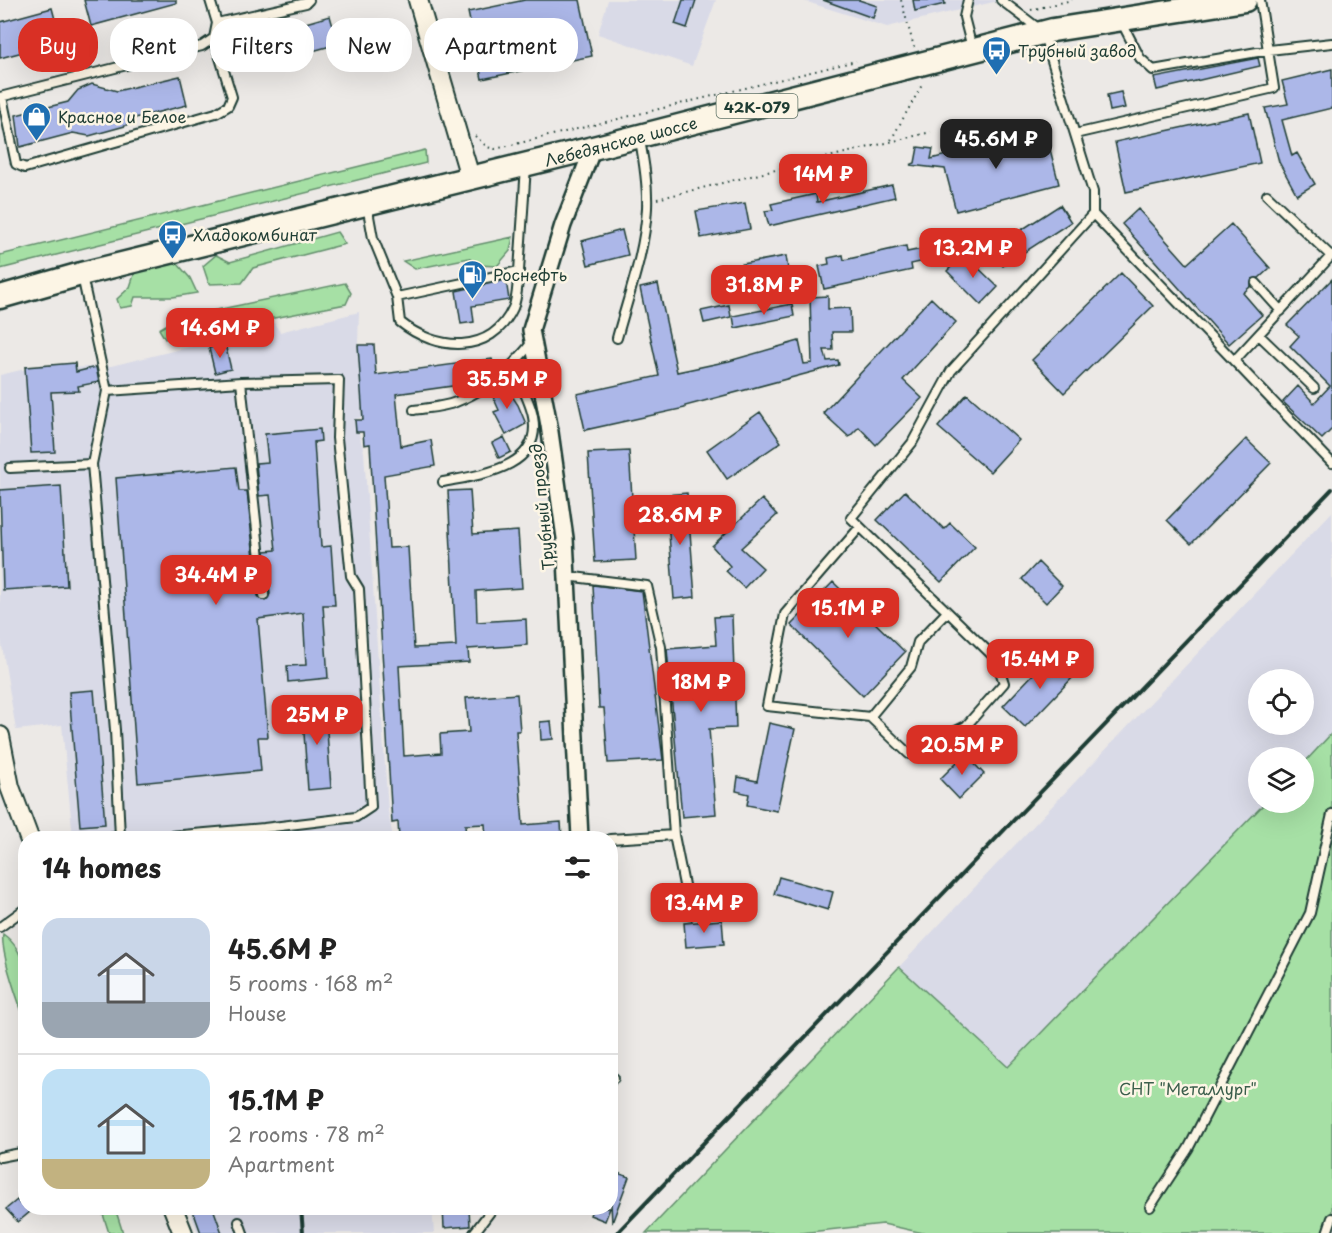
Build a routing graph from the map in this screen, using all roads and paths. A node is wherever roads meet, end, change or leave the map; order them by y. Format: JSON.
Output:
{"nodes":[{"id":1,"x":210,"y":0,"type":"edge"},
{"id":2,"x":309,"y":0,"type":"edge"},
{"id":3,"x":418,"y":0,"type":"edge"},
{"id":4,"x":901,"y":0,"type":"edge"},
{"id":5,"x":968,"y":0,"type":"edge"},
{"id":6,"x":1001,"y":0,"type":"edge"},
{"id":7,"x":1072,"y":0,"type":"edge"},
{"id":8,"x":1245,"y":0,"type":"edge"},
{"id":9,"x":1260,"y":0,"type":"edge"},
{"id":10,"x":1018,"y":13,"type":"junction"},
{"id":11,"x":215,"y":18,"type":"edge"},
{"id":12,"x":239,"y":18,"type":"edge"},
{"id":13,"x":1120,"y":19,"type":"junction"},
{"id":14,"x":1043,"y":32,"type":"junction"},
{"id":15,"x":210,"y":41,"type":"edge"},
{"id":16,"x":1332,"y":43,"type":"edge"},
{"id":17,"x":914,"y":47,"type":"dead end"},
{"id":18,"x":1269,"y":50,"type":"junction"},
{"id":19,"x":973,"y":52,"type":"junction"},
{"id":20,"x":856,"y":61,"type":"dead end"},
{"id":21,"x":224,"y":72,"type":"edge"},
{"id":22,"x":922,"y":86,"type":"dead end"},
{"id":23,"x":1,"y":97,"type":"edge"},
{"id":24,"x":931,"y":132,"type":"dead end"},
{"id":25,"x":473,"y":134,"type":"dead end"},
{"id":26,"x":1075,"y":134,"type":"junction"},
{"id":27,"x":640,"y":136,"type":"junction"},
{"id":28,"x":890,"y":142,"type":"junction"},
{"id":29,"x":593,"y":148,"type":"junction"},
{"id":30,"x":526,"y":164,"type":"junction"},
{"id":31,"x":471,"y":177,"type":"junction"},
{"id":32,"x":1267,"y":195,"type":"dead end"},
{"id":33,"x":647,"y":201,"type":"junction"},
{"id":34,"x":367,"y":203,"type":"junction"},
{"id":35,"x":1093,"y":214,"type":"junction"},
{"id":36,"x":1332,"y":255,"type":"edge"},
{"id":37,"x":519,"y":271,"type":"junction"},
{"id":38,"x":81,"y":274,"type":"junction"},
{"id":39,"x":1256,"y":283,"type":"dead end"},
{"id":40,"x":0,"y":297,"type":"edge"},
{"id":41,"x":397,"y":297,"type":"junction"},
{"id":42,"x":1281,"y":310,"type":"junction"},
{"id":43,"x":1259,"y":335,"type":"junction"},
{"id":44,"x":617,"y":338,"type":"dead end"},
{"id":45,"x":534,"y":341,"type":"junction"},
{"id":46,"x":1234,"y":361,"type":"junction"},
{"id":47,"x":512,"y":365,"type":"junction"},
{"id":48,"x":241,"y":382,"type":"junction"},
{"id":49,"x":1314,"y":388,"type":"dead end"},
{"id":50,"x":107,"y":391,"type":"junction"},
{"id":51,"x":414,"y":410,"type":"dead end"},
{"id":52,"x":1332,"y":463,"type":"edge"},
{"id":53,"x":92,"y":464,"type":"junction"},
{"id":54,"x":10,"y":468,"type":"dead end"},
{"id":55,"x":443,"y":482,"type":"dead end"},
{"id":56,"x":860,"y":527,"type":"junction"},
{"id":57,"x":566,"y":576,"type":"junction"},
{"id":58,"x":264,"y":595,"type":"dead end"},
{"id":59,"x":947,"y":612,"type":"junction"},
{"id":60,"x":870,"y":717,"type":"junction"},
{"id":61,"x":0,"y":736,"type":"edge"},
{"id":62,"x":1332,"y":814,"type":"edge"},
{"id":63,"x":26,"y":831,"type":"edge"},
{"id":64,"x":120,"y":831,"type":"edge"},
{"id":65,"x":229,"y":831,"type":"edge"},
{"id":66,"x":580,"y":831,"type":"edge"},
{"id":67,"x":674,"y":835,"type":"junction"},
{"id":68,"x":618,"y":838,"type":"edge"},
{"id":69,"x":18,"y":914,"type":"edge"},
{"id":70,"x":690,"y":915,"type":"dead end"},
{"id":71,"x":0,"y":927,"type":"edge"},
{"id":72,"x":18,"y":1153,"type":"edge"},
{"id":73,"x":0,"y":1156,"type":"edge"},
{"id":74,"x":1150,"y":1207,"type":"dead end"},
{"id":75,"x":176,"y":1215,"type":"edge"},
{"id":76,"x":488,"y":1215,"type":"edge"},
{"id":77,"x":1332,"y":1218,"type":"edge"},
{"id":78,"x":239,"y":1222,"type":"dead end"},
{"id":79,"x":183,"y":1233,"type":"edge"},
{"id":80,"x":243,"y":1233,"type":"edge"},
{"id":81,"x":474,"y":1233,"type":"edge"},
{"id":82,"x":1327,"y":1233,"type":"edge"}],
"edges":[{"from":1,"to":11,"type":"lane"},
{"from":2,"to":12,"type":"lane"},
{"from":3,"to":31,"type":"street"},
{"from":4,"to":17,"type":"path"},
{"from":5,"to":19,"type":"lane"},
{"from":6,"to":10,"type":"lane"},
{"from":7,"to":10,"type":"path"},
{"from":8,"to":13,"type":"main road","name":"Лебедянское шоссе","number":"42К-079"},
{"from":9,"to":18,"type":"lane"},
{"from":10,"to":14,"type":"lane"},
{"from":13,"to":14,"type":"main road","name":"Лебедянское шоссе","number":"42К-079"},
{"from":13,"to":18,"type":"lane"},
{"from":14,"to":19,"type":"main road","name":"Лебедянское шоссе","number":"42К-079"},
{"from":14,"to":26,"type":"lane"},
{"from":15,"to":23,"type":"lane"},
{"from":16,"to":18,"type":"lane"},
{"from":18,"to":26,"type":"lane"},
{"from":19,"to":27,"type":"main road","name":"Лебедянское шоссе","number":"42К-079"},
{"from":20,"to":25,"type":"path"},
{"from":21,"to":23,"type":"lane"},
{"from":22,"to":28,"type":"path"},
{"from":24,"to":28,"type":"path"},
{"from":26,"to":35,"type":"lane"},
{"from":27,"to":29,"type":"main road","name":"Лебедянское шоссе","number":"42К-079"},
{"from":27,"to":33,"type":"lane"},
{"from":28,"to":33,"type":"path"},
{"from":29,"to":30,"type":"main road","name":"Лебедянское шоссе","number":"42К-079"},
{"from":29,"to":45,"type":"street","name":"Трубный проезд"},
{"from":30,"to":31,"type":"main road","name":"Лебедянское шоссе","number":"42К-079"},
{"from":30,"to":37,"type":"lane"},
{"from":31,"to":34,"type":"main road","name":"Лебедянское шоссе","number":"42К-079"},
{"from":32,"to":36,"type":"lane"},
{"from":33,"to":44,"type":"lane"},
{"from":34,"to":38,"type":"main road","name":"Лебедянское шоссе","number":"42К-079"},
{"from":34,"to":41,"type":"lane"},
{"from":35,"to":46,"type":"lane"},
{"from":35,"to":56,"type":"lane"},
{"from":36,"to":42,"type":"lane"},
{"from":37,"to":41,"type":"lane"},
{"from":37,"to":41,"type":"lane"},
{"from":38,"to":40,"type":"main road","name":"Лебедянское шоссе","number":"42К-079"},
{"from":38,"to":50,"type":"lane"},
{"from":39,"to":42,"type":"lane"},
{"from":42,"to":43,"type":"lane"},
{"from":43,"to":46,"type":"lane"},
{"from":43,"to":49,"type":"lane"},
{"from":45,"to":47,"type":"lane"},
{"from":45,"to":57,"type":"street","name":"Трубный проезд"},
{"from":46,"to":52,"type":"lane"},
{"from":47,"to":51,"type":"lane"},
{"from":47,"to":55,"type":"lane"},
{"from":48,"to":50,"type":"lane"},
{"from":48,"to":58,"type":"lane"},
{"from":48,"to":65,"type":"lane"},
{"from":50,"to":53,"type":"lane"},
{"from":53,"to":54,"type":"lane"},
{"from":53,"to":64,"type":"lane"},
{"from":56,"to":59,"type":"lane"},
{"from":56,"to":60,"type":"lane"},
{"from":57,"to":66,"type":"street","name":"Трубный проезд"},
{"from":57,"to":67,"type":"lane"},
{"from":59,"to":60,"type":"lane"},
{"from":59,"to":60,"type":"lane"},
{"from":61,"to":63,"type":"street"},
{"from":62,"to":74,"type":"lane"},
{"from":67,"to":68,"type":"lane"},
{"from":67,"to":70,"type":"lane"},
{"from":69,"to":71,"type":"lane"},
{"from":72,"to":73,"type":"lane"},
{"from":75,"to":79,"type":"street"},
{"from":76,"to":81,"type":"lane"},
{"from":77,"to":82,"type":"lane"},
{"from":78,"to":80,"type":"lane"}]}
